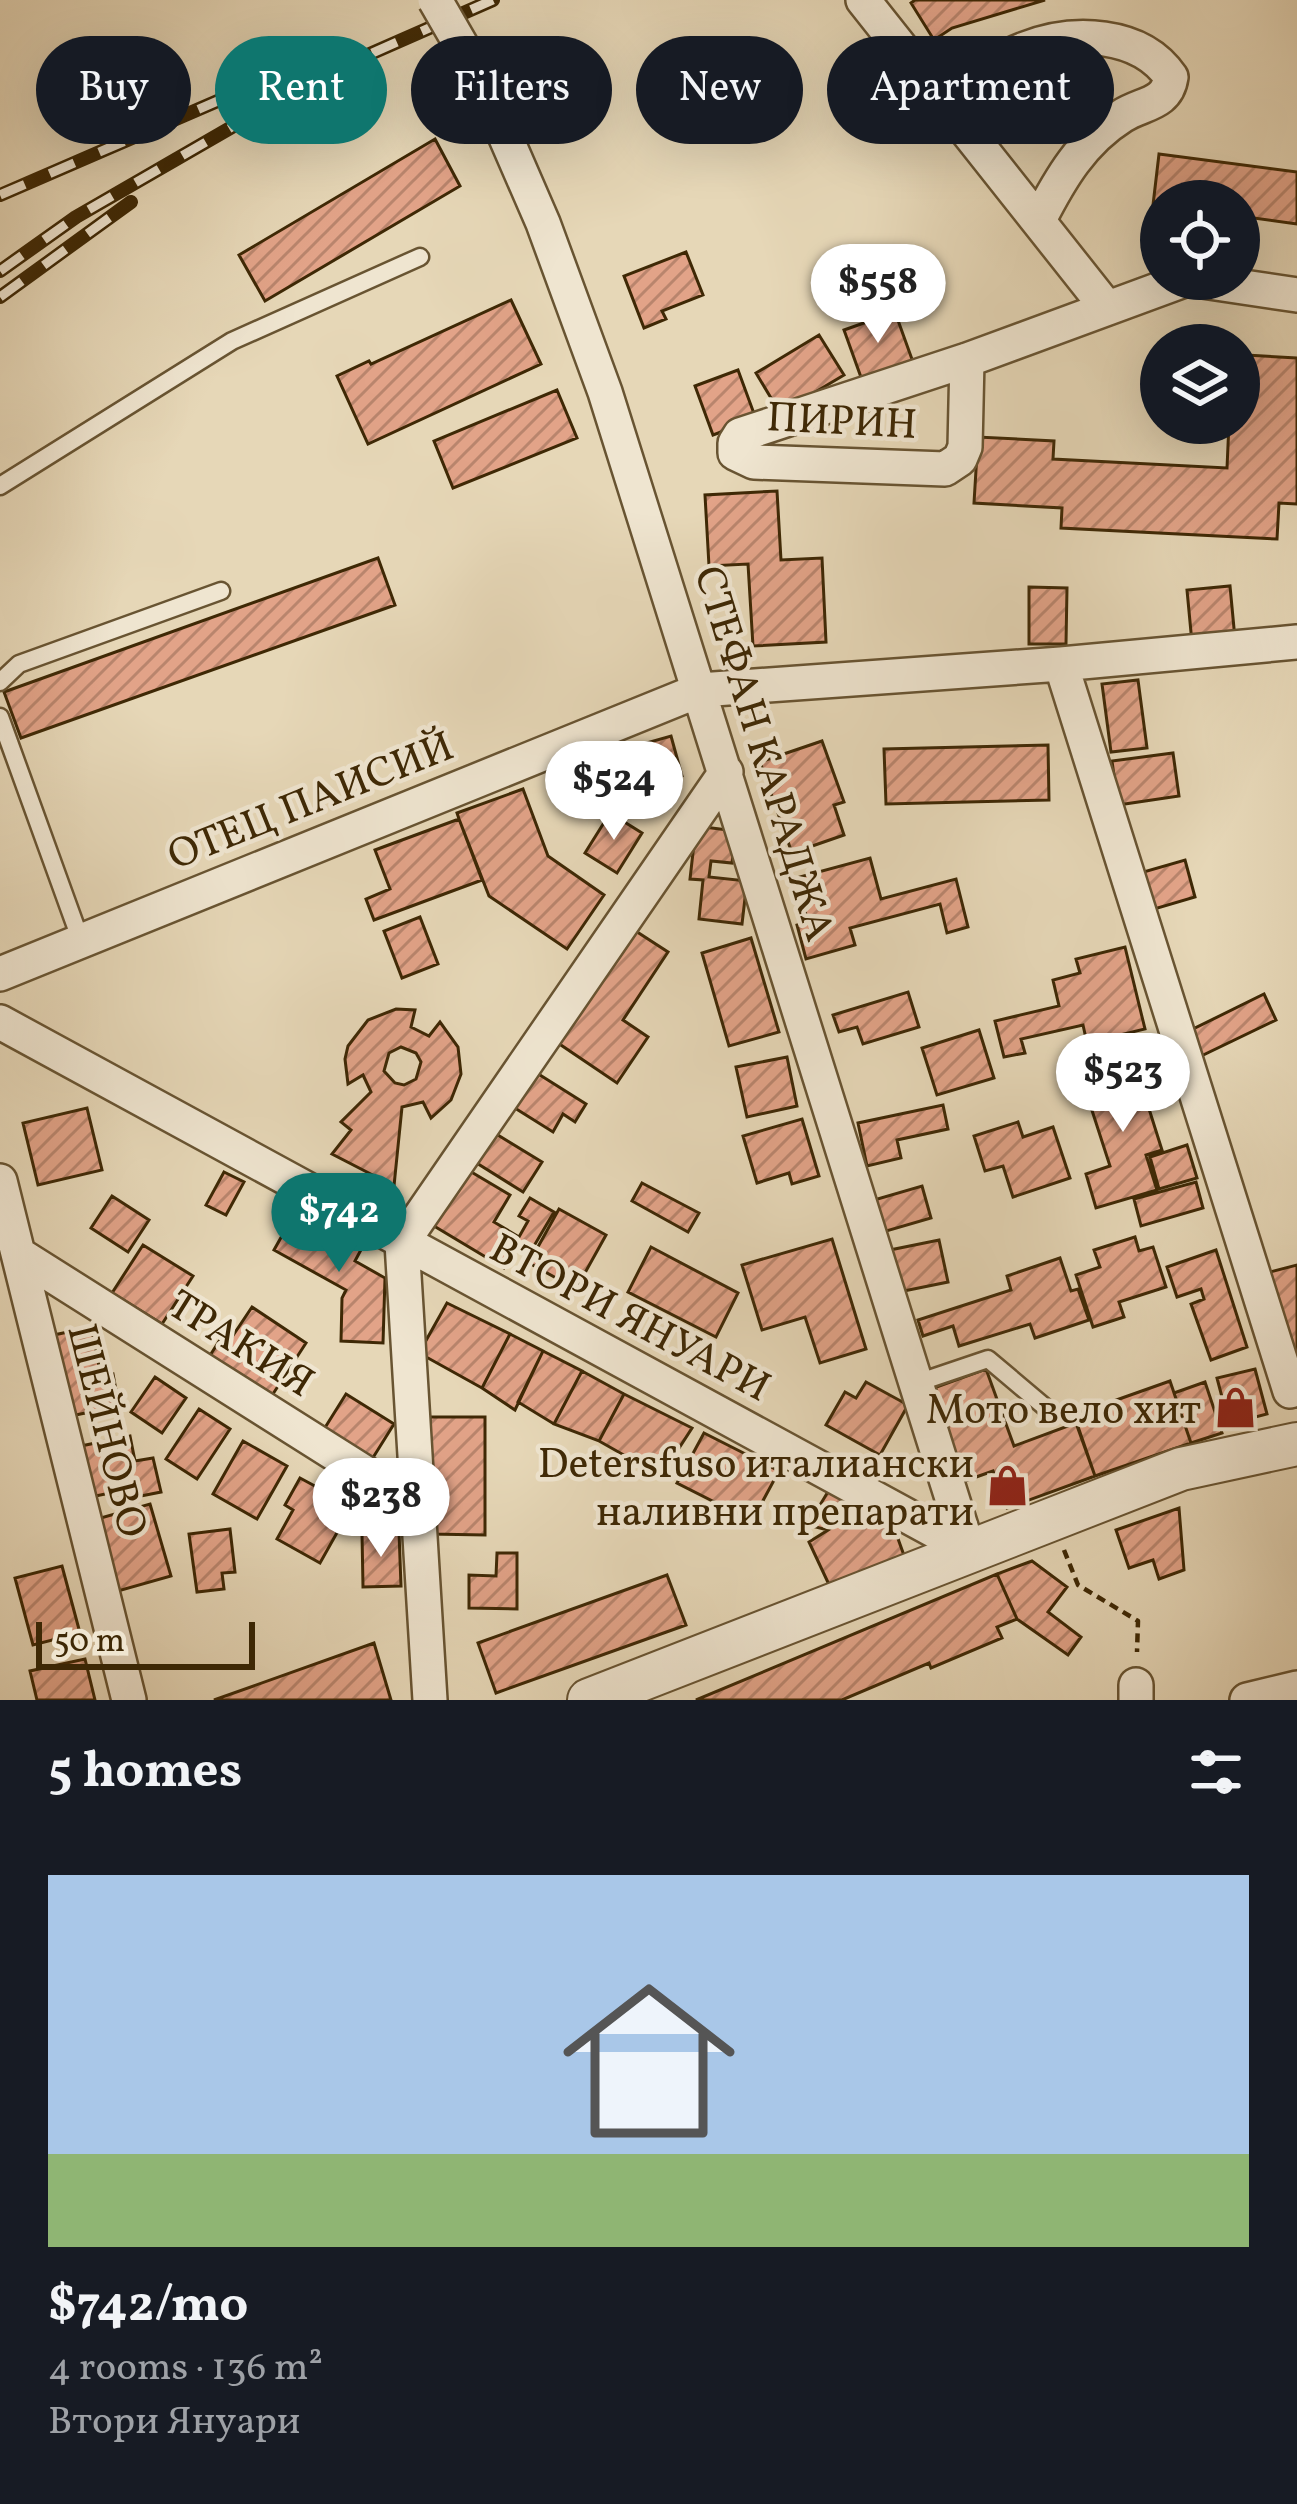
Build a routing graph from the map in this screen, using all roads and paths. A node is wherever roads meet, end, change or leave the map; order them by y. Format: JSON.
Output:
{"nodes":[{"id":1,"x":435,"y":0,"type":"edge"},
{"id":2,"x":863,"y":0,"type":"edge"},
{"id":3,"x":893,"y":36,"type":"edge"},
{"id":4,"x":1114,"y":42,"type":"edge"},
{"id":5,"x":1114,"y":122,"type":"edge"},
{"id":6,"x":980,"y":144,"type":"edge"},
{"id":7,"x":1087,"y":144,"type":"edge"},
{"id":8,"x":1039,"y":220,"type":"junction"},
{"id":9,"x":420,"y":257,"type":"dead end"},
{"id":10,"x":1260,"y":290,"type":"edge"},
{"id":11,"x":1140,"y":296,"type":"edge"},
{"id":12,"x":1297,"y":296,"type":"edge"},
{"id":13,"x":1107,"y":308,"type":"junction"},
{"id":14,"x":968,"y":360,"type":"junction"},
{"id":15,"x":0,"y":486,"type":"edge"},
{"id":16,"x":221,"y":592,"type":"dead end"},
{"id":17,"x":1297,"y":642,"type":"edge"},
{"id":18,"x":1060,"y":664,"type":"junction"},
{"id":19,"x":0,"y":682,"type":"edge"},
{"id":20,"x":700,"y":690,"type":"junction"},
{"id":21,"x":0,"y":717,"type":"edge"},
{"id":22,"x":725,"y":772,"type":"junction"},
{"id":23,"x":81,"y":941,"type":"junction"},
{"id":24,"x":0,"y":974,"type":"edge"},
{"id":25,"x":0,"y":1022,"type":"edge"},
{"id":26,"x":0,"y":1181,"type":"edge"},
{"id":27,"x":402,"y":1243,"type":"junction"},
{"id":28,"x":20,"y":1256,"type":"junction"},
{"id":29,"x":917,"y":1383,"type":"junction"},
{"id":30,"x":1290,"y":1391,"type":"dead end"},
{"id":31,"x":1052,"y":1413,"type":"dead end"},
{"id":32,"x":1297,"y":1444,"type":"edge"},
{"id":33,"x":416,"y":1505,"type":"junction"},
{"id":34,"x":968,"y":1549,"type":"junction"},
{"id":35,"x":1078,"y":1585,"type":"dead end"},
{"id":36,"x":1136,"y":1683,"type":"edge"},
{"id":37,"x":1297,"y":1688,"type":"edge"},
{"id":38,"x":129,"y":1700,"type":"edge"},
{"id":39,"x":430,"y":1700,"type":"edge"},
{"id":40,"x":590,"y":1700,"type":"edge"},
{"id":41,"x":1247,"y":1700,"type":"edge"}],
"edges":[{"from":1,"to":20,"type":"street","name":"СТЕФАН КАРАДЖА","bridge":true},
{"from":2,"to":3,"type":"street"},
{"from":4,"to":5,"type":"street"},
{"from":6,"to":8,"type":"street"},
{"from":7,"to":8,"type":"street"},
{"from":8,"to":13,"type":"street"},
{"from":9,"to":15,"type":"lane"},
{"from":10,"to":12,"type":"street","name":"ПИРИН"},
{"from":11,"to":13,"type":"street","name":"ПИРИН"},
{"from":13,"to":14,"type":"street","name":"ПИРИН"},
{"from":14,"to":14,"type":"street","name":"ПИРИН"},
{"from":16,"to":19,"type":"lane"},
{"from":17,"to":18,"type":"street","name":"ОТЕЦ ПАИСИЙ"},
{"from":18,"to":20,"type":"street","name":"ОТЕЦ ПАИСИЙ"},
{"from":18,"to":30,"type":"street"},
{"from":20,"to":22,"type":"street","name":"СТЕФАН КАРАДЖА"},
{"from":20,"to":23,"type":"street","name":"ОТЕЦ ПАИСИЙ"},
{"from":21,"to":23,"type":"lane"},
{"from":22,"to":27,"type":"street"},
{"from":22,"to":29,"type":"street","name":"СТЕФАН КАРАДЖА"},
{"from":23,"to":24,"type":"street","name":"ОТЕЦ ПАИСИЙ"},
{"from":25,"to":27,"type":"street","name":"ВТОРИ ЯНУАРИ"},
{"from":26,"to":28,"type":"street","name":"ШЕЙНОВО"},
{"from":27,"to":33,"type":"street"},
{"from":27,"to":34,"type":"street","name":"ВТОРИ ЯНУАРИ"},
{"from":28,"to":33,"type":"street","name":"ТРАКИЯ"},
{"from":28,"to":38,"type":"street","name":"ШЕЙНОВО"},
{"from":29,"to":31,"type":"lane"},
{"from":29,"to":34,"type":"street","name":"СТЕФАН КАРАДЖА"},
{"from":32,"to":34,"type":"street"},
{"from":33,"to":39,"type":"street"},
{"from":34,"to":40,"type":"street"},
{"from":35,"to":36,"type":"path"},
{"from":37,"to":41,"type":"street"}]}
